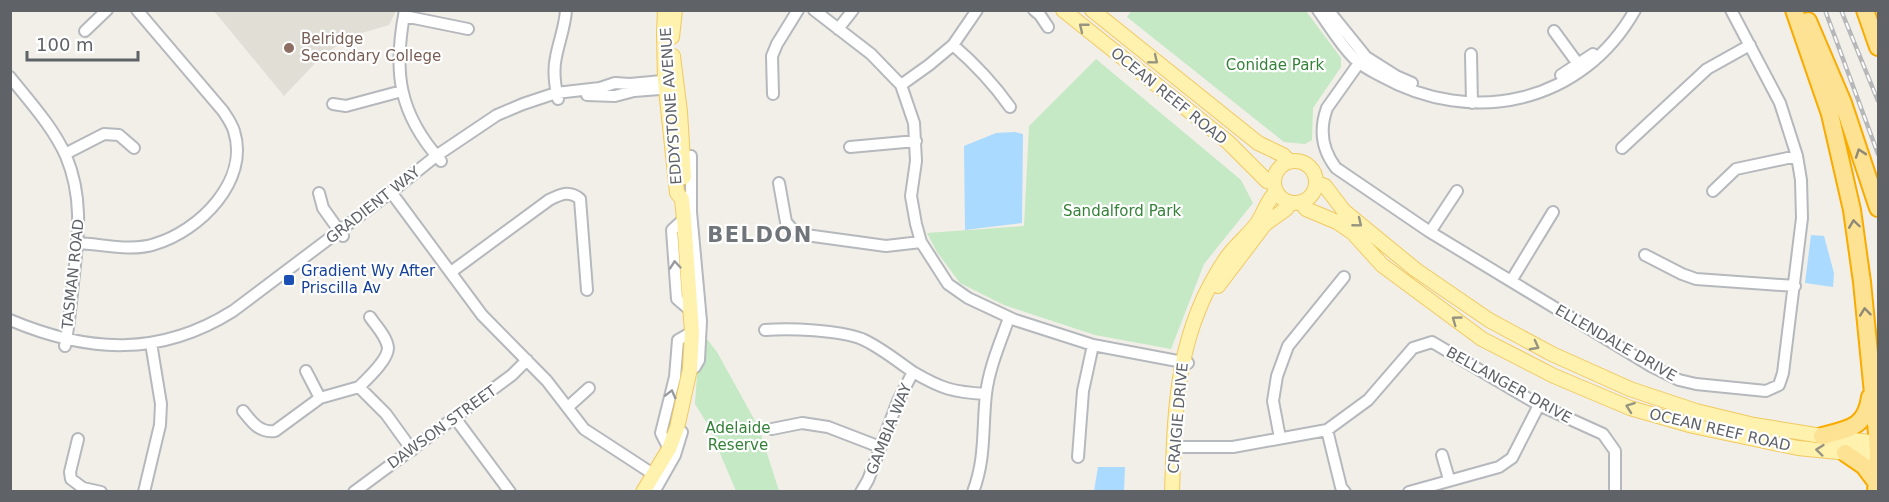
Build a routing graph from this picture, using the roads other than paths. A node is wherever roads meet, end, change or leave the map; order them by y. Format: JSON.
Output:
{"nodes":[{"id":1,"x":107,"y":10,"type":"edge"},
{"id":2,"x":137,"y":10,"type":"edge"},
{"id":3,"x":566,"y":10,"type":"edge"},
{"id":4,"x":665,"y":10,"type":"edge"},
{"id":5,"x":675,"y":10,"type":"edge"},
{"id":6,"x":798,"y":10,"type":"edge"},
{"id":7,"x":814,"y":10,"type":"edge"},
{"id":8,"x":853,"y":10,"type":"edge"},
{"id":9,"x":977,"y":10,"type":"edge"},
{"id":10,"x":1034,"y":10,"type":"edge"},
{"id":11,"x":1063,"y":10,"type":"edge"},
{"id":12,"x":1092,"y":10,"type":"edge"},
{"id":13,"x":1318,"y":10,"type":"edge"},
{"id":14,"x":1328,"y":10,"type":"edge"},
{"id":15,"x":1627,"y":10,"type":"edge"},
{"id":16,"x":1635,"y":10,"type":"edge"},
{"id":17,"x":1731,"y":10,"type":"edge"},
{"id":18,"x":1794,"y":10,"type":"edge"},
{"id":19,"x":1803,"y":10,"type":"edge"},
{"id":20,"x":1866,"y":10,"type":"edge"},
{"id":21,"x":404,"y":14,"type":"edge"},
{"id":22,"x":1048,"y":27,"type":"dead end"},
{"id":23,"x":468,"y":29,"type":"dead end"},
{"id":24,"x":838,"y":29,"type":"junction"},
{"id":25,"x":85,"y":31,"type":"dead end"},
{"id":26,"x":1554,"y":31,"type":"dead end"},
{"id":27,"x":1878,"y":36,"type":"edge"},
{"id":28,"x":952,"y":45,"type":"junction"},
{"id":29,"x":1750,"y":45,"type":"junction"},
{"id":30,"x":1878,"y":47,"type":"edge"},
{"id":31,"x":1471,"y":54,"type":"dead end"},
{"id":32,"x":1362,"y":60,"type":"junction"},
{"id":33,"x":1581,"y":67,"type":"junction"},
{"id":34,"x":10,"y":77,"type":"edge"},
{"id":35,"x":671,"y":84,"type":"junction"},
{"id":36,"x":901,"y":85,"type":"junction"},
{"id":37,"x":402,"y":91,"type":"junction"},
{"id":38,"x":773,"y":94,"type":"dead end"},
{"id":39,"x":557,"y":96,"type":"junction"},
{"id":40,"x":1472,"y":99,"type":"junction"},
{"id":41,"x":333,"y":104,"type":"dead end"},
{"id":42,"x":1010,"y":107,"type":"dead end"},
{"id":43,"x":916,"y":141,"type":"junction"},
{"id":44,"x":850,"y":147,"type":"dead end"},
{"id":45,"x":134,"y":148,"type":"dead end"},
{"id":46,"x":1622,"y":148,"type":"dead end"},
{"id":47,"x":65,"y":154,"type":"junction"},
{"id":48,"x":691,"y":156,"type":"dead end"},
{"id":49,"x":1797,"y":156,"type":"junction"},
{"id":50,"x":439,"y":158,"type":"junction"},
{"id":51,"x":1289,"y":161,"type":"junction"},
{"id":52,"x":778,"y":183,"type":"dead end"},
{"id":53,"x":1317,"y":183,"type":"junction"},
{"id":54,"x":1275,"y":187,"type":"junction"},
{"id":55,"x":1457,"y":191,"type":"dead end"},
{"id":56,"x":1713,"y":191,"type":"dead end"},
{"id":57,"x":320,"y":193,"type":"dead end"},
{"id":58,"x":393,"y":194,"type":"junction"},
{"id":59,"x":1295,"y":203,"type":"junction"},
{"id":60,"x":1878,"y":208,"type":"edge"},
{"id":61,"x":1553,"y":212,"type":"dead end"},
{"id":62,"x":684,"y":219,"type":"junction"},
{"id":63,"x":1430,"y":232,"type":"junction"},
{"id":64,"x":341,"y":234,"type":"junction"},
{"id":65,"x":921,"y":242,"type":"junction"},
{"id":66,"x":78,"y":243,"type":"junction"},
{"id":67,"x":690,"y":243,"type":"junction"},
{"id":68,"x":1645,"y":255,"type":"dead end"},
{"id":69,"x":451,"y":272,"type":"junction"},
{"id":70,"x":1344,"y":277,"type":"dead end"},
{"id":71,"x":1510,"y":281,"type":"junction"},
{"id":72,"x":1795,"y":286,"type":"junction"},
{"id":73,"x":587,"y":290,"type":"dead end"},
{"id":74,"x":690,"y":310,"type":"junction"},
{"id":75,"x":370,"y":317,"type":"dead end"},
{"id":76,"x":1009,"y":318,"type":"junction"},
{"id":77,"x":10,"y":320,"type":"edge"},
{"id":78,"x":10,"y":328,"type":"edge"},
{"id":79,"x":765,"y":330,"type":"dead end"},
{"id":80,"x":692,"y":332,"type":"junction"},
{"id":81,"x":66,"y":343,"type":"junction"},
{"id":82,"x":1093,"y":345,"type":"junction"},
{"id":83,"x":151,"y":346,"type":"junction"},
{"id":84,"x":527,"y":360,"type":"junction"},
{"id":85,"x":1185,"y":362,"type":"junction"},
{"id":86,"x":690,"y":369,"type":"junction"},
{"id":87,"x":306,"y":371,"type":"dead end"},
{"id":88,"x":913,"y":372,"type":"junction"},
{"id":89,"x":1872,"y":384,"type":"junction"},
{"id":90,"x":359,"y":387,"type":"junction"},
{"id":91,"x":589,"y":388,"type":"dead end"},
{"id":92,"x":986,"y":394,"type":"junction"},
{"id":93,"x":320,"y":398,"type":"junction"},
{"id":94,"x":1539,"y":405,"type":"junction"},
{"id":95,"x":568,"y":407,"type":"junction"},
{"id":96,"x":243,"y":411,"type":"dead end"},
{"id":97,"x":680,"y":416,"type":"junction"},
{"id":98,"x":455,"y":418,"type":"junction"},
{"id":99,"x":772,"y":429,"type":"dead end"},
{"id":100,"x":1327,"y":430,"type":"junction"},
{"id":101,"x":1822,"y":436,"type":"junction"},
{"id":102,"x":1280,"y":438,"type":"junction"},
{"id":103,"x":78,"y":439,"type":"dead end"},
{"id":104,"x":880,"y":447,"type":"junction"},
{"id":105,"x":1177,"y":448,"type":"junction"},
{"id":106,"x":669,"y":449,"type":"junction"},
{"id":107,"x":1878,"y":449,"type":"edge"},
{"id":108,"x":412,"y":450,"type":"junction"},
{"id":109,"x":1845,"y":453,"type":"junction"},
{"id":110,"x":1442,"y":455,"type":"dead end"},
{"id":111,"x":1078,"y":457,"type":"dead end"},
{"id":112,"x":653,"y":474,"type":"junction"},
{"id":113,"x":1449,"y":479,"type":"junction"},
{"id":114,"x":1876,"y":487,"type":"edge"},
{"id":115,"x":101,"y":492,"type":"edge"},
{"id":116,"x":144,"y":492,"type":"edge"},
{"id":117,"x":354,"y":492,"type":"edge"},
{"id":118,"x":510,"y":492,"type":"edge"},
{"id":119,"x":643,"y":492,"type":"edge"},
{"id":120,"x":654,"y":492,"type":"edge"},
{"id":121,"x":861,"y":492,"type":"edge"},
{"id":122,"x":973,"y":492,"type":"edge"},
{"id":123,"x":1172,"y":492,"type":"edge"},
{"id":124,"x":1179,"y":492,"type":"edge"},
{"id":125,"x":1344,"y":492,"type":"edge"},
{"id":126,"x":1408,"y":492,"type":"edge"},
{"id":127,"x":1615,"y":492,"type":"edge"}],
"edges":[{"from":1,"to":25,"type":"street"},
{"from":2,"to":66,"type":"street"},
{"from":3,"to":39,"type":"street"},
{"from":4,"to":35,"type":"main road","name":"EDDYSTONE AVENUE"},
{"from":5,"to":35,"type":"main road","name":"EDDYSTONE AVENUE"},
{"from":6,"to":38,"type":"street"},
{"from":7,"to":24,"type":"street"},
{"from":8,"to":24,"type":"street"},
{"from":9,"to":28,"type":"street"},
{"from":10,"to":22,"type":"street"},
{"from":54,"to":11,"type":"main road","name":"OCEAN REEF ROAD","one_way":true},
{"from":12,"to":51,"type":"main road","name":"OCEAN REEF ROAD","one_way":true},
{"from":13,"to":32,"type":"street"},
{"from":14,"to":32,"type":"street"},
{"from":15,"to":33,"type":"street"},
{"from":16,"to":33,"type":"street"},
{"from":17,"to":29,"type":"street","name":"ELLENDALE DRIVE"},
{"from":89,"to":18,"type":"highway","one_way":true},
{"from":60,"to":19,"type":"highway","one_way":true},
{"from":20,"to":27,"type":"highway"},
{"from":20,"to":30,"type":"highway"},
{"from":21,"to":23,"type":"street"},
{"from":21,"to":37,"type":"street"},
{"from":24,"to":36,"type":"street"},
{"from":26,"to":33,"type":"street"},
{"from":28,"to":36,"type":"street"},
{"from":28,"to":42,"type":"street"},
{"from":29,"to":46,"type":"street"},
{"from":29,"to":49,"type":"street","name":"ELLENDALE DRIVE"},
{"from":31,"to":40,"type":"street"},
{"from":32,"to":40,"type":"street"},
{"from":32,"to":63,"type":"street","name":"ELLENDALE DRIVE"},
{"from":33,"to":40,"type":"street"},
{"from":34,"to":47,"type":"street","name":"TASMAN ROAD"},
{"from":35,"to":39,"type":"street","name":"GRADIENT WAY"},
{"from":35,"to":62,"type":"main road","name":"EDDYSTONE AVENUE"},
{"from":36,"to":43,"type":"street"},
{"from":37,"to":41,"type":"street"},
{"from":37,"to":50,"type":"street"},
{"from":39,"to":50,"type":"street","name":"GRADIENT WAY"},
{"from":43,"to":44,"type":"street"},
{"from":43,"to":65,"type":"street"},
{"from":45,"to":47,"type":"street"},
{"from":47,"to":66,"type":"street","name":"TASMAN ROAD"},
{"from":48,"to":67,"type":"street","name":"EDDYSTONE AVENUE"},
{"from":49,"to":56,"type":"street"},
{"from":49,"to":72,"type":"street","name":"ELLENDALE DRIVE"},
{"from":50,"to":58,"type":"street","name":"GRADIENT WAY"},
{"from":51,"to":53,"type":"main road"},
{"from":51,"to":54,"type":"main road"},
{"from":52,"to":65,"type":"street"},
{"from":53,"to":59,"type":"main road"},
{"from":53,"to":101,"type":"main road","name":"OCEAN REEF ROAD","one_way":true},
{"from":54,"to":59,"type":"main road"},
{"from":54,"to":85,"type":"main road","name":"CRAIGIE DRIVE"},
{"from":55,"to":63,"type":"street"},
{"from":57,"to":64,"type":"street"},
{"from":58,"to":64,"type":"street","name":"GRADIENT WAY"},
{"from":58,"to":69,"type":"street"},
{"from":59,"to":85,"type":"main road","name":"CRAIGIE DRIVE"},
{"from":109,"to":59,"type":"main road","name":"OCEAN REEF ROAD","one_way":true},
{"from":61,"to":71,"type":"street"},
{"from":62,"to":67,"type":"main road","name":"EDDYSTONE AVENUE"},
{"from":74,"to":62,"type":"street","name":"EDDYSTONE AVENUE","one_way":true},
{"from":63,"to":71,"type":"street","name":"ELLENDALE DRIVE"},
{"from":64,"to":83,"type":"street","name":"GRADIENT WAY"},
{"from":65,"to":76,"type":"street"},
{"from":66,"to":81,"type":"street","name":"TASMAN ROAD"},
{"from":67,"to":74,"type":"main road","name":"EDDYSTONE AVENUE"},
{"from":67,"to":86,"type":"street","name":"EDDYSTONE AVENUE"},
{"from":68,"to":72,"type":"street"},
{"from":69,"to":73,"type":"street"},
{"from":69,"to":84,"type":"street"},
{"from":70,"to":102,"type":"street"},
{"from":71,"to":72,"type":"street","name":"ELLENDALE DRIVE"},
{"from":74,"to":80,"type":"main road","name":"EDDYSTONE AVENUE"},
{"from":75,"to":90,"type":"street"},
{"from":76,"to":82,"type":"street"},
{"from":76,"to":92,"type":"street"},
{"from":77,"to":81,"type":"street","name":"GRADIENT WAY"},
{"from":78,"to":81,"type":"street","name":"GRADIENT WAY"},
{"from":79,"to":88,"type":"street"},
{"from":80,"to":86,"type":"main road","name":"EDDYSTONE AVENUE"},
{"from":106,"to":80,"type":"street","one_way":true},
{"from":81,"to":83,"type":"street","name":"GRADIENT WAY"},
{"from":82,"to":85,"type":"street"},
{"from":82,"to":111,"type":"street"},
{"from":83,"to":116,"type":"street"},
{"from":84,"to":95,"type":"street"},
{"from":84,"to":98,"type":"street","name":"DAWSON STREET"},
{"from":85,"to":105,"type":"main road","name":"CRAIGIE DRIVE"},
{"from":86,"to":97,"type":"main road","name":"EDDYSTONE AVENUE"},
{"from":87,"to":93,"type":"street"},
{"from":88,"to":92,"type":"street","name":"GAMBIA WAY"},
{"from":88,"to":104,"type":"street","name":"GAMBIA WAY"},
{"from":89,"to":101,"type":"highway"},
{"from":89,"to":107,"type":"highway"},
{"from":90,"to":93,"type":"street"},
{"from":90,"to":108,"type":"street"},
{"from":91,"to":95,"type":"street"},
{"from":92,"to":122,"type":"street"},
{"from":93,"to":96,"type":"street"},
{"from":94,"to":100,"type":"street","name":"BELLANGER DRIVE"},
{"from":94,"to":113,"type":"street"},
{"from":94,"to":127,"type":"street","name":"BELLANGER DRIVE"},
{"from":95,"to":112,"type":"street"},
{"from":97,"to":106,"type":"main road","name":"EDDYSTONE AVENUE"},
{"from":97,"to":120,"type":"street","name":"EDDYSTONE AVENUE"},
{"from":98,"to":108,"type":"street","name":"DAWSON STREET"},
{"from":98,"to":118,"type":"street"},
{"from":99,"to":104,"type":"street"},
{"from":100,"to":102,"type":"street","name":"BELLANGER DRIVE"},
{"from":100,"to":125,"type":"street"},
{"from":101,"to":107,"type":"main road","name":"OCEAN REEF ROAD"},
{"from":102,"to":105,"type":"street","name":"BELLANGER DRIVE"},
{"from":103,"to":115,"type":"street"},
{"from":104,"to":121,"type":"street","name":"GAMBIA WAY"},
{"from":105,"to":123,"type":"main road","name":"CRAIGIE DRIVE"},
{"from":105,"to":124,"type":"main road","name":"CRAIGIE DRIVE"},
{"from":106,"to":112,"type":"main road","name":"EDDYSTONE AVENUE"},
{"from":107,"to":109,"type":"main road","name":"OCEAN REEF ROAD"},
{"from":107,"to":114,"type":"highway"},
{"from":108,"to":117,"type":"street","name":"DAWSON STREET"},
{"from":109,"to":114,"type":"highway"},
{"from":110,"to":113,"type":"street"},
{"from":112,"to":119,"type":"main road","name":"EDDYSTONE AVENUE"},
{"from":113,"to":126,"type":"street"}]}
